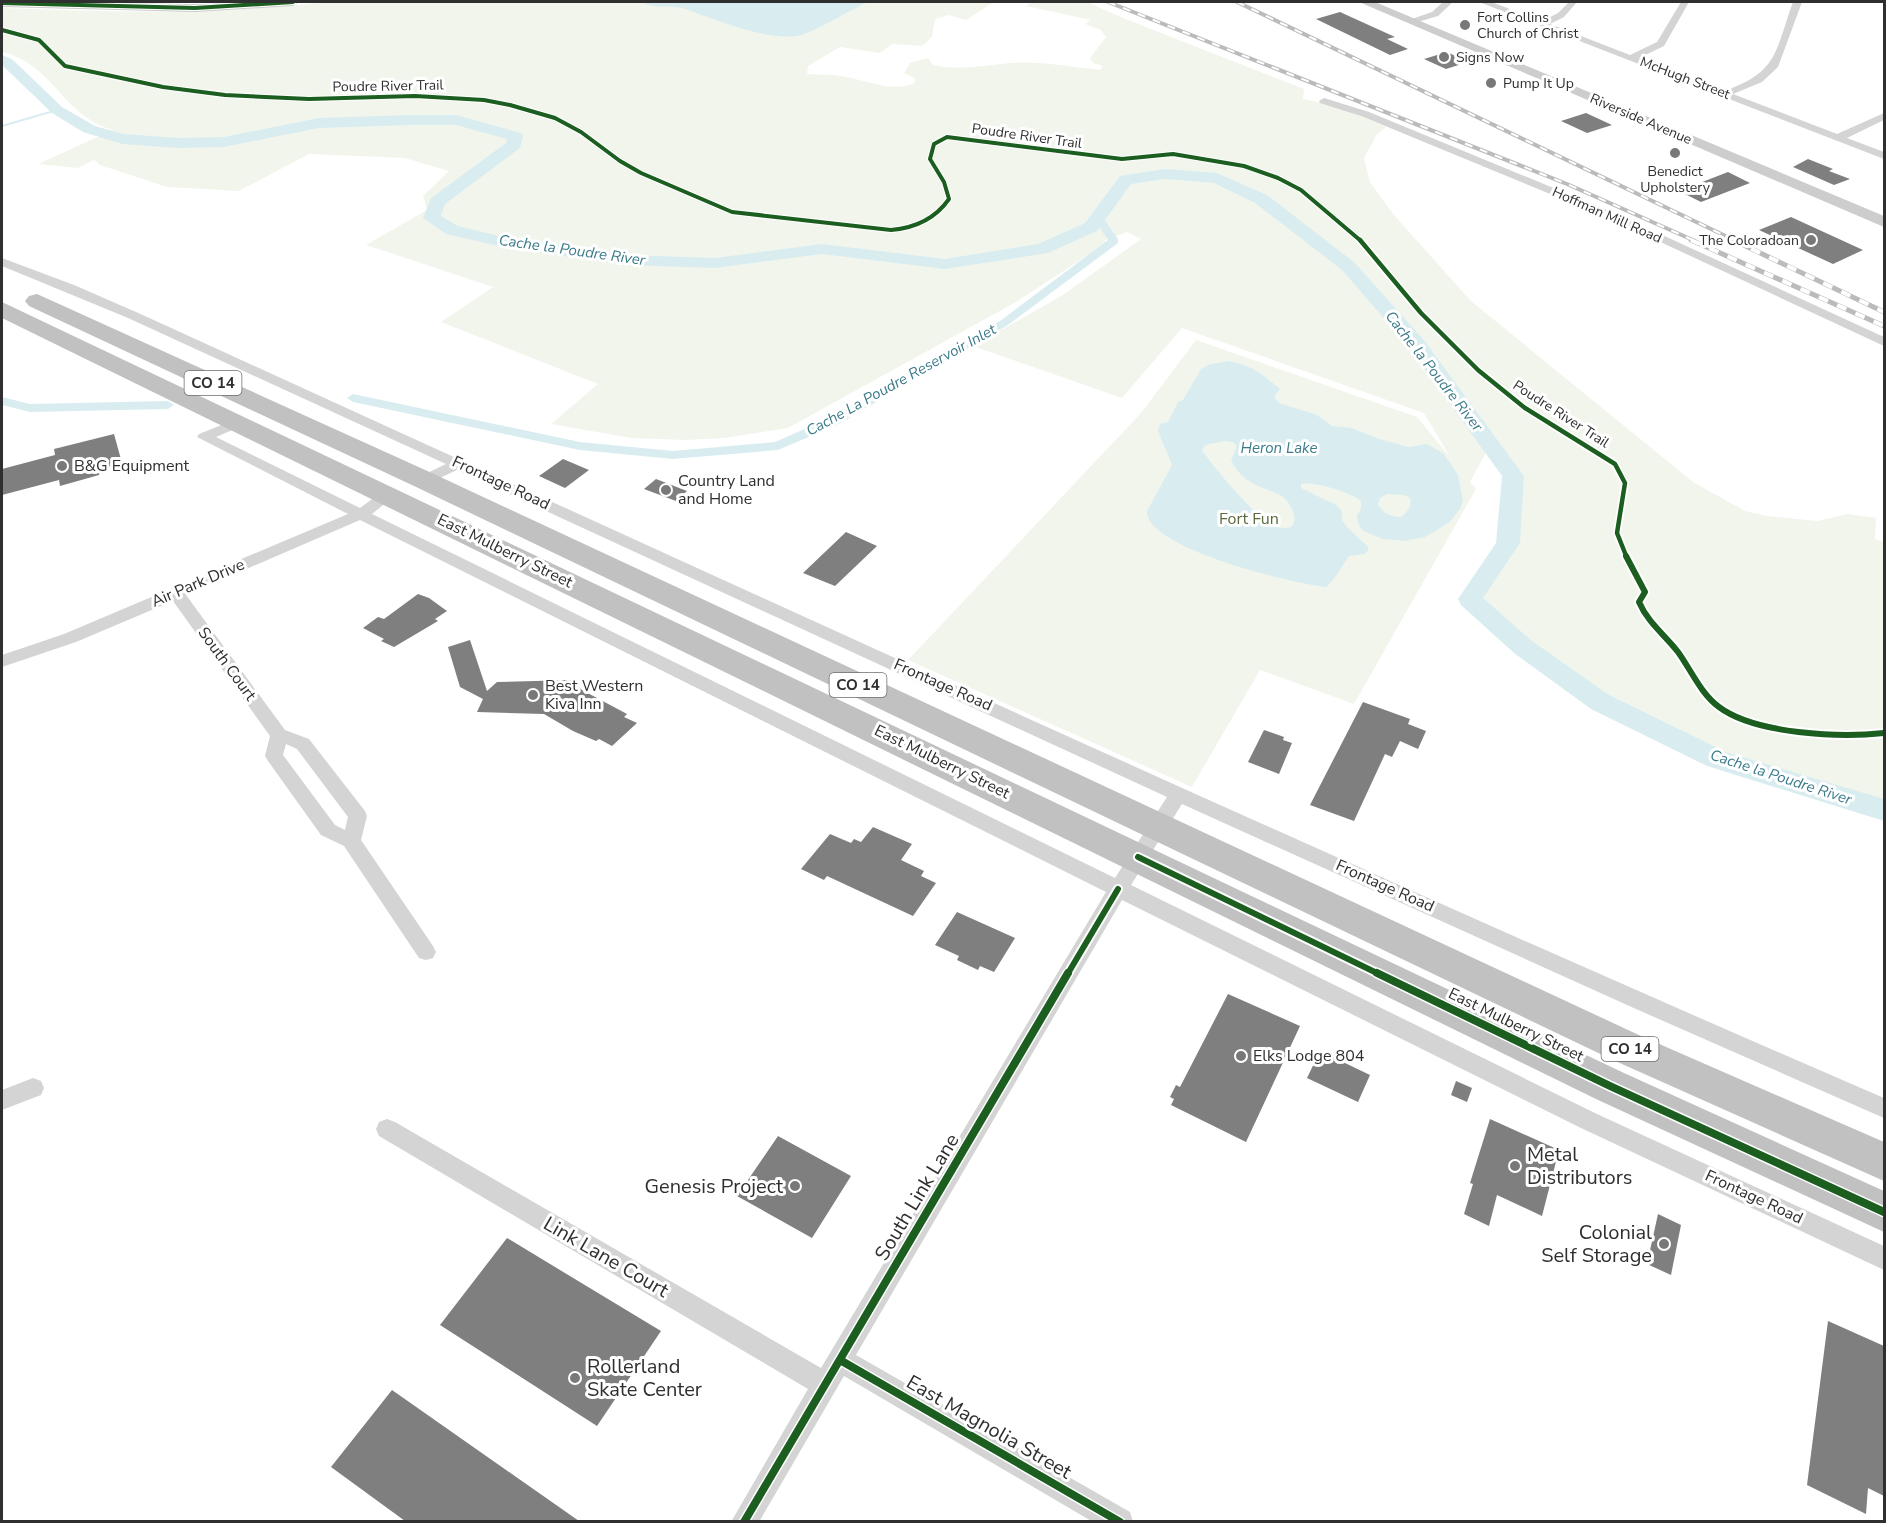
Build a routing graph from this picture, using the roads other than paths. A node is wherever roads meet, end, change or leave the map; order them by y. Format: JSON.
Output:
{"nodes":[{"id":1,"x":293,"y":2,"type":"edge"},
{"id":2,"x":1365,"y":2,"type":"edge"},
{"id":3,"x":1448,"y":2,"type":"edge"},
{"id":4,"x":1484,"y":2,"type":"edge"},
{"id":5,"x":1512,"y":2,"type":"edge"},
{"id":6,"x":1573,"y":2,"type":"edge"},
{"id":7,"x":1685,"y":2,"type":"edge"},
{"id":8,"x":1798,"y":2,"type":"edge"},
{"id":9,"x":2,"y":3,"type":"edge"},
{"id":10,"x":1498,"y":7,"type":"junction"},
{"id":11,"x":1411,"y":21,"type":"junction"},
{"id":12,"x":1543,"y":24,"type":"junction"},
{"id":13,"x":1631,"y":58,"type":"junction"},
{"id":14,"x":1725,"y":94,"type":"junction"},
{"id":15,"x":1324,"y":101,"type":"dead end"},
{"id":16,"x":1884,"y":116,"type":"edge"},
{"id":17,"x":1838,"y":138,"type":"junction"},
{"id":18,"x":1884,"y":156,"type":"edge"},
{"id":19,"x":1884,"y":222,"type":"edge"},
{"id":20,"x":2,"y":262,"type":"edge"},
{"id":21,"x":2,"y":287,"type":"edge"},
{"id":22,"x":2,"y":309,"type":"edge"},
{"id":23,"x":1884,"y":342,"type":"edge"},
{"id":24,"x":150,"y":354,"type":"junction"},
{"id":25,"x":239,"y":422,"type":"junction"},
{"id":26,"x":458,"y":464,"type":"junction"},
{"id":27,"x":424,"y":480,"type":"junction"},
{"id":28,"x":388,"y":494,"type":"junction"},
{"id":29,"x":360,"y":514,"type":"junction"},
{"id":30,"x":559,"y":544,"type":"junction"},
{"id":31,"x":176,"y":592,"type":"junction"},
{"id":32,"x":2,"y":660,"type":"edge"},
{"id":33,"x":279,"y":735,"type":"junction"},
{"id":34,"x":1178,"y":794,"type":"junction"},
{"id":35,"x":351,"y":841,"type":"junction"},
{"id":36,"x":1148,"y":842,"type":"junction"},
{"id":37,"x":1118,"y":889,"type":"junction"},
{"id":38,"x":426,"y":952,"type":"dead end"},
{"id":39,"x":1553,"y":1057,"type":"junction"},
{"id":40,"x":33,"y":1088,"type":"dead end"},
{"id":41,"x":2,"y":1100,"type":"edge"},
{"id":42,"x":1884,"y":1108,"type":"edge"},
{"id":43,"x":387,"y":1129,"type":"dead end"},
{"id":44,"x":1884,"y":1162,"type":"edge"},
{"id":45,"x":1884,"y":1189,"type":"edge"},
{"id":46,"x":1884,"y":1212,"type":"edge"},
{"id":47,"x":1875,"y":1254,"type":"edge"},
{"id":48,"x":840,"y":1360,"type":"junction"},
{"id":49,"x":826,"y":1385,"type":"junction"},
{"id":50,"x":744,"y":1521,"type":"edge"},
{"id":51,"x":1120,"y":1521,"type":"edge"}],
"edges":[{"from":1,"to":9,"type":"main road"},
{"from":2,"to":11,"type":"main road","name":"Riverside Avenue"},
{"from":3,"to":11,"type":"street"},
{"from":4,"to":10,"type":"street","name":"McHugh Street"},
{"from":5,"to":10,"type":"street"},
{"from":6,"to":12,"type":"street"},
{"from":7,"to":13,"type":"street"},
{"from":8,"to":14,"type":"street"},
{"from":10,"to":12,"type":"street","name":"McHugh Street"},
{"from":11,"to":19,"type":"main road","name":"Riverside Avenue"},
{"from":12,"to":13,"type":"street","name":"McHugh Street"},
{"from":13,"to":14,"type":"street","name":"McHugh Street"},
{"from":14,"to":17,"type":"street","name":"McHugh Street"},
{"from":15,"to":23,"type":"street","name":"Hoffman Mill Road"},
{"from":16,"to":17,"type":"street"},
{"from":17,"to":18,"type":"street","name":"McHugh Street"},
{"from":20,"to":26,"type":"street","name":"Frontage Road"},
{"from":21,"to":24,"type":"highway","name":"East Mulberry Street","number":"CO 14"},
{"from":22,"to":25,"type":"highway","name":"East Mulberry Street","number":"CO 14"},
{"from":24,"to":27,"type":"highway","name":"East Mulberry Street","number":"CO 14"},
{"from":24,"to":28,"type":"highway"},
{"from":25,"to":28,"type":"highway","name":"East Mulberry Street","number":"CO 14"},
{"from":25,"to":29,"type":"street","name":"Frontage Road"},
{"from":26,"to":27,"type":"street"},
{"from":26,"to":34,"type":"street","name":"Frontage Road"},
{"from":27,"to":30,"type":"highway","name":"East Mulberry Street","number":"CO 14"},
{"from":28,"to":29,"type":"street","name":"Air Park Drive"},
{"from":28,"to":30,"type":"highway"},
{"from":28,"to":36,"type":"highway","name":"East Mulberry Street","number":"CO 14"},
{"from":29,"to":31,"type":"street","name":"Air Park Drive"},
{"from":29,"to":37,"type":"street","name":"Frontage Road"},
{"from":30,"to":36,"type":"highway","name":"East Mulberry Street","number":"CO 14"},
{"from":31,"to":32,"type":"street","name":"Air Park Drive"},
{"from":31,"to":33,"type":"street","name":"South Court"},
{"from":33,"to":35,"type":"street"},
{"from":33,"to":35,"type":"street","name":"South Court"},
{"from":34,"to":36,"type":"street","name":"South Link Lane"},
{"from":34,"to":42,"type":"street","name":"Frontage Road"},
{"from":35,"to":38,"type":"street"},
{"from":36,"to":37,"type":"street","name":"South Link Lane"},
{"from":36,"to":39,"type":"highway","name":"East Mulberry Street","number":"CO 14"},
{"from":36,"to":44,"type":"highway","name":"East Mulberry Street","number":"CO 14"},
{"from":37,"to":47,"type":"street","name":"Frontage Road"},
{"from":37,"to":48,"type":"street","name":"South Link Lane"},
{"from":39,"to":45,"type":"highway"},
{"from":39,"to":46,"type":"highway","name":"East Mulberry Street","number":"CO 14"},
{"from":40,"to":41,"type":"street"},
{"from":43,"to":49,"type":"street","name":"Link Lane Court"},
{"from":48,"to":49,"type":"street","name":"South Link Lane"},
{"from":48,"to":51,"type":"street","name":"East Magnolia Street"},
{"from":49,"to":50,"type":"street","name":"South Link Lane"}]}
